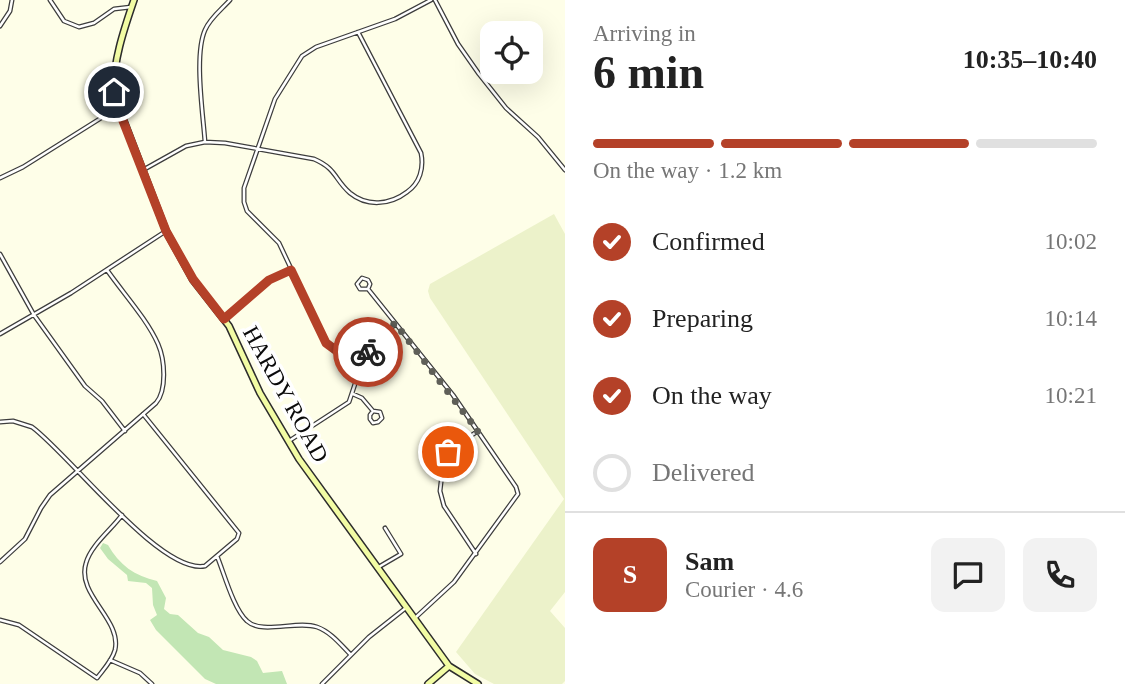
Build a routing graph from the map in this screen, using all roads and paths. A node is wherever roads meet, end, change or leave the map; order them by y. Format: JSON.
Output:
{"nodes":[{"id":1,"x":12,"y":0,"type":"edge"},
{"id":2,"x":50,"y":0,"type":"edge"},
{"id":3,"x":134,"y":0,"type":"edge"},
{"id":4,"x":230,"y":0,"type":"edge"},
{"id":5,"x":433,"y":0,"type":"edge"},
{"id":6,"x":131,"y":7,"type":"junction"},
{"id":7,"x":0,"y":26,"type":"edge"},
{"id":8,"x":358,"y":32,"type":"junction"},
{"id":9,"x":118,"y":108,"type":"junction"},
{"id":10,"x":205,"y":142,"type":"junction"},
{"id":11,"x":258,"y":149,"type":"junction"},
{"id":12,"x":143,"y":170,"type":"junction"},
{"id":13,"x":565,"y":170,"type":"edge"},
{"id":14,"x":0,"y":178,"type":"edge"},
{"id":15,"x":166,"y":231,"type":"junction"},
{"id":16,"x":0,"y":254,"type":"edge"},
{"id":17,"x":107,"y":270,"type":"junction"},
{"id":18,"x":291,"y":270,"type":"junction"},
{"id":19,"x":368,"y":289,"type":"dead end"},
{"id":20,"x":34,"y":315,"type":"junction"},
{"id":21,"x":224,"y":319,"type":"junction"},
{"id":22,"x":395,"y":323,"type":"junction"},
{"id":23,"x":0,"y":334,"type":"edge"},
{"id":24,"x":360,"y":368,"type":"junction"},
{"id":25,"x":353,"y":394,"type":"junction"},
{"id":26,"x":373,"y":411,"type":"dead end"},
{"id":27,"x":144,"y":414,"type":"junction"},
{"id":28,"x":0,"y":422,"type":"edge"},
{"id":29,"x":125,"y":431,"type":"junction"},
{"id":30,"x":478,"y":431,"type":"junction"},
{"id":31,"x":289,"y":442,"type":"junction"},
{"id":32,"x":78,"y":472,"type":"junction"},
{"id":33,"x":122,"y":515,"type":"junction"},
{"id":34,"x":385,"y":527,"type":"dead end"},
{"id":35,"x":476,"y":554,"type":"junction"},
{"id":36,"x":217,"y":556,"type":"junction"},
{"id":37,"x":0,"y":562,"type":"edge"},
{"id":38,"x":377,"y":568,"type":"junction"},
{"id":39,"x":407,"y":607,"type":"junction"},
{"id":40,"x":415,"y":618,"type":"junction"},
{"id":41,"x":0,"y":620,"type":"edge"},
{"id":42,"x":351,"y":655,"type":"junction"},
{"id":43,"x":110,"y":660,"type":"junction"},
{"id":44,"x":449,"y":666,"type":"junction"},
{"id":45,"x":152,"y":684,"type":"edge"},
{"id":46,"x":321,"y":684,"type":"edge"},
{"id":47,"x":428,"y":684,"type":"edge"},
{"id":48,"x":478,"y":684,"type":"edge"}],
"edges":[{"from":1,"to":7,"type":"street"},
{"from":2,"to":6,"type":"street"},
{"from":3,"to":6,"type":"street","name":"HARDY ROAD"},
{"from":4,"to":10,"type":"street"},
{"from":5,"to":8,"type":"street"},
{"from":5,"to":13,"type":"street"},
{"from":6,"to":9,"type":"street","name":"HARDY ROAD"},
{"from":8,"to":11,"type":"street"},
{"from":8,"to":11,"type":"street"},
{"from":9,"to":12,"type":"street","name":"HARDY ROAD"},
{"from":9,"to":14,"type":"street"},
{"from":10,"to":11,"type":"street"},
{"from":10,"to":12,"type":"street"},
{"from":11,"to":18,"type":"street"},
{"from":12,"to":15,"type":"street","name":"HARDY ROAD"},
{"from":15,"to":17,"type":"street"},
{"from":15,"to":21,"type":"street","name":"HARDY ROAD"},
{"from":16,"to":20,"type":"street"},
{"from":17,"to":20,"type":"street"},
{"from":17,"to":27,"type":"street"},
{"from":18,"to":21,"type":"street"},
{"from":18,"to":24,"type":"street"},
{"from":19,"to":22,"type":"street"},
{"from":20,"to":23,"type":"street"},
{"from":20,"to":29,"type":"street"},
{"from":21,"to":31,"type":"street","name":"HARDY ROAD"},
{"from":22,"to":24,"type":"street"},
{"from":22,"to":30,"type":"street"},
{"from":24,"to":25,"type":"street"},
{"from":25,"to":26,"type":"street"},
{"from":25,"to":31,"type":"street"},
{"from":27,"to":29,"type":"street"},
{"from":27,"to":36,"type":"street"},
{"from":28,"to":32,"type":"street"},
{"from":29,"to":32,"type":"street"},
{"from":30,"to":35,"type":"street"},
{"from":30,"to":35,"type":"street"},
{"from":31,"to":38,"type":"street","name":"HARDY ROAD"},
{"from":32,"to":33,"type":"street"},
{"from":32,"to":37,"type":"street"},
{"from":33,"to":36,"type":"street"},
{"from":33,"to":43,"type":"street"},
{"from":34,"to":38,"type":"street"},
{"from":35,"to":40,"type":"street"},
{"from":36,"to":42,"type":"street"},
{"from":38,"to":39,"type":"street","name":"HARDY ROAD"},
{"from":39,"to":40,"type":"street","name":"HARDY ROAD"},
{"from":39,"to":42,"type":"street"},
{"from":40,"to":44,"type":"street","name":"HARDY ROAD"},
{"from":41,"to":43,"type":"street"},
{"from":42,"to":46,"type":"street"},
{"from":43,"to":45,"type":"street"},
{"from":44,"to":47,"type":"street"},
{"from":44,"to":48,"type":"street"}]}
